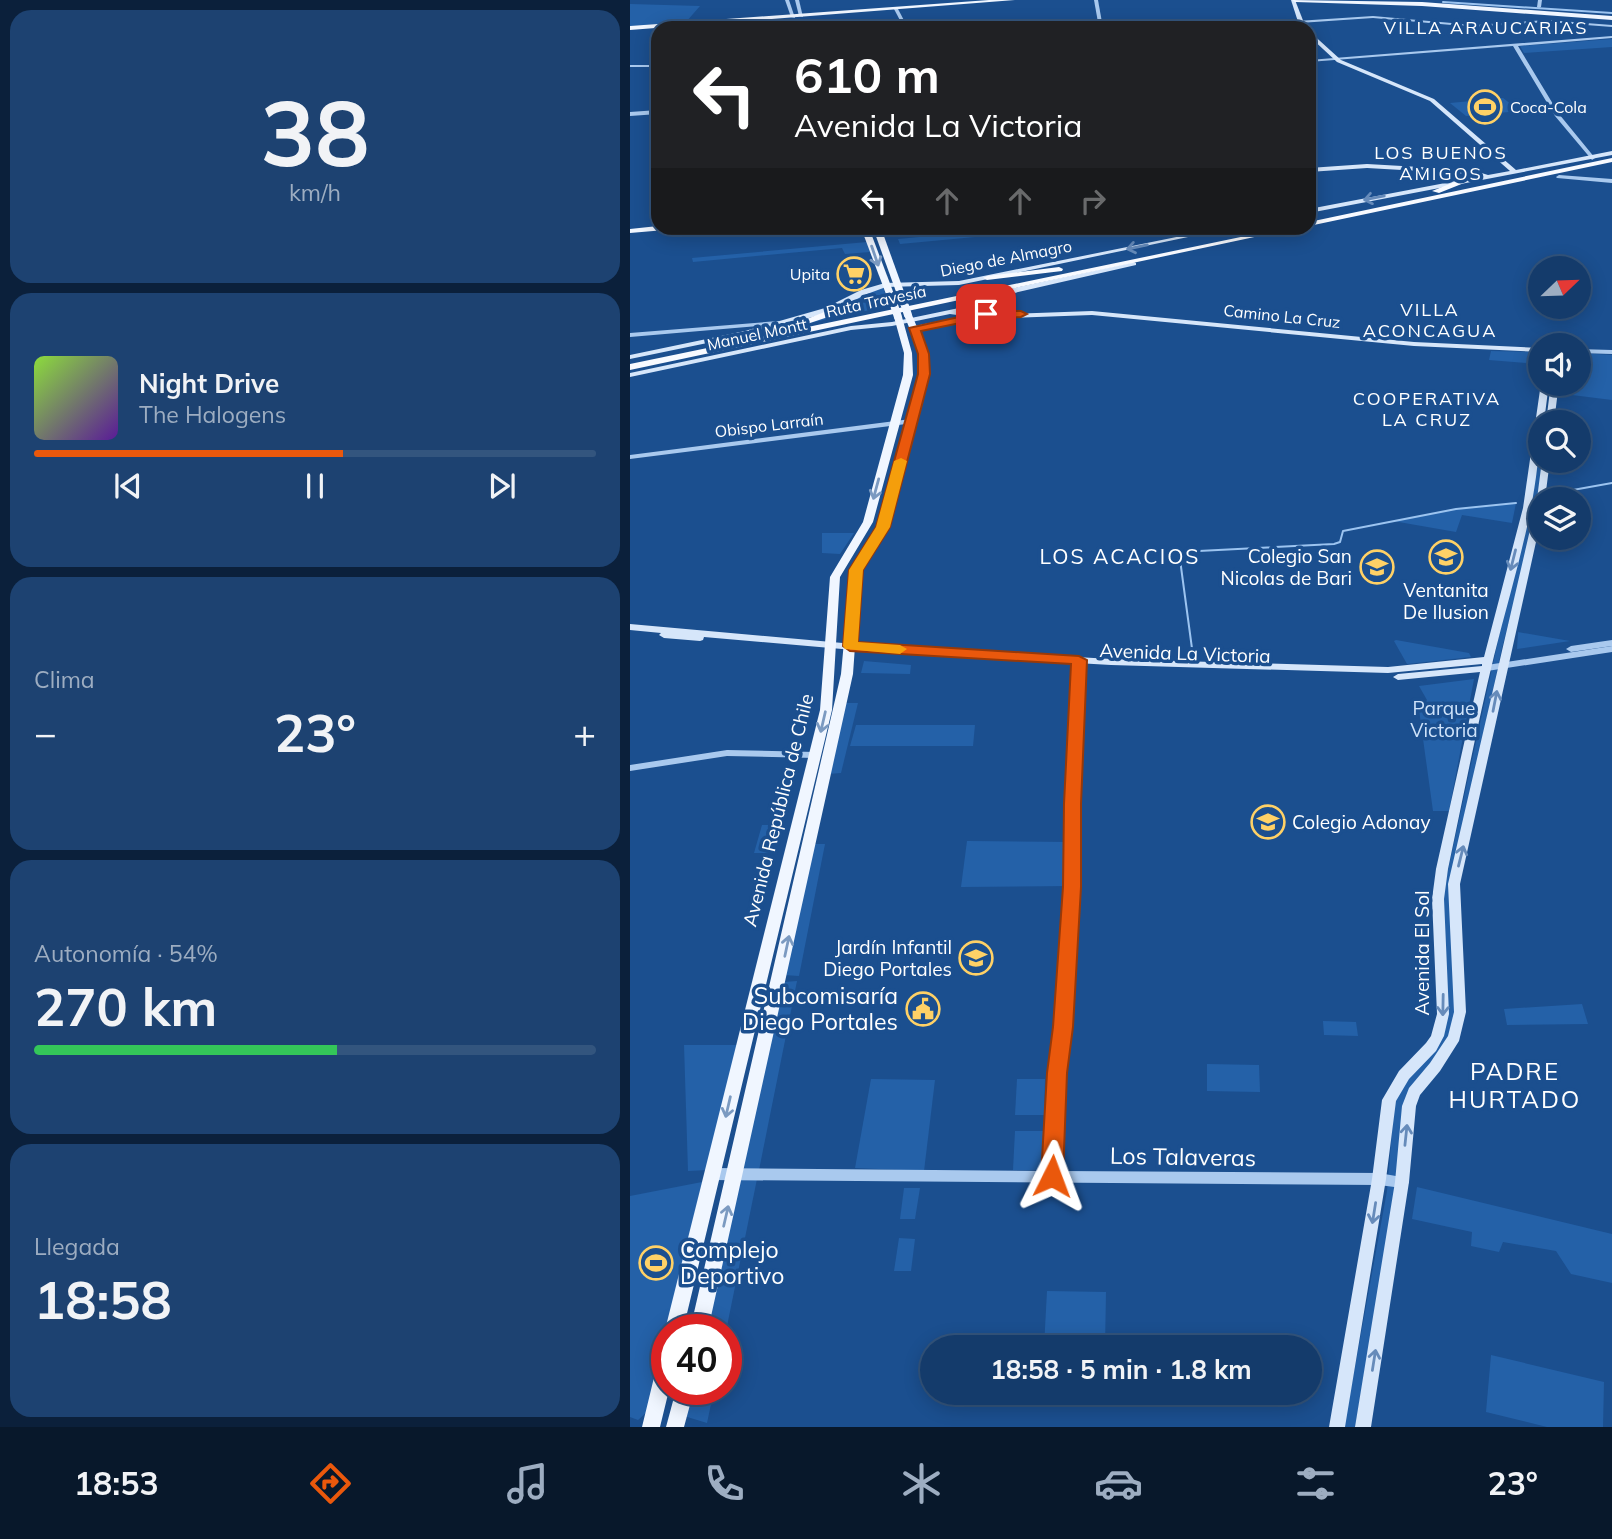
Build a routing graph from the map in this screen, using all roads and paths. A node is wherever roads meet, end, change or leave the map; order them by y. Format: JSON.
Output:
{"nodes":[{"id":1,"x":787,"y":0,"type":"edge"},
{"id":2,"x":797,"y":0,"type":"edge"},
{"id":3,"x":1011,"y":0,"type":"edge"},
{"id":4,"x":1096,"y":0,"type":"edge"},
{"id":5,"x":1287,"y":0,"type":"edge"},
{"id":6,"x":1437,"y":0,"type":"edge"},
{"id":7,"x":975,"y":1,"type":"edge"},
{"id":8,"x":1293,"y":3,"type":"edge"},
{"id":9,"x":1540,"y":4,"type":"edge"},
{"id":10,"x":799,"y":8,"type":"junction"},
{"id":11,"x":790,"y":9,"type":"junction"},
{"id":12,"x":896,"y":9,"type":"junction"},
{"id":13,"x":1612,"y":12,"type":"edge"},
{"id":14,"x":801,"y":16,"type":"junction"},
{"id":15,"x":793,"y":17,"type":"junction"},
{"id":16,"x":1612,"y":18,"type":"edge"},
{"id":17,"x":734,"y":21,"type":"edge"},
{"id":18,"x":794,"y":21,"type":"edge"},
{"id":19,"x":803,"y":21,"type":"edge"},
{"id":20,"x":902,"y":21,"type":"edge"},
{"id":21,"x":1100,"y":21,"type":"edge"},
{"id":22,"x":1295,"y":21,"type":"edge"},
{"id":23,"x":1300,"y":21,"type":"edge"},
{"id":24,"x":1316,"y":24,"type":"edge"},
{"id":25,"x":1612,"y":26,"type":"edge"},
{"id":26,"x":651,"y":27,"type":"edge"},
{"id":27,"x":630,"y":28,"type":"edge"},
{"id":28,"x":1612,"y":37,"type":"edge"},
{"id":29,"x":1316,"y":40,"type":"edge"},
{"id":30,"x":1514,"y":44,"type":"junction"},
{"id":31,"x":1316,"y":45,"type":"edge"},
{"id":32,"x":1334,"y":59,"type":"junction"},
{"id":33,"x":1316,"y":60,"type":"edge"},
{"id":34,"x":630,"y":66,"type":"edge"},
{"id":35,"x":651,"y":66,"type":"edge"},
{"id":36,"x":651,"y":112,"type":"edge"},
{"id":37,"x":630,"y":114,"type":"edge"},
{"id":38,"x":1612,"y":157,"type":"edge"},
{"id":39,"x":1591,"y":158,"type":"junction"},
{"id":40,"x":1316,"y":167,"type":"edge"},
{"id":41,"x":1316,"y":168,"type":"edge"},
{"id":42,"x":1511,"y":171,"type":"junction"},
{"id":43,"x":1559,"y":174,"type":"junction"},
{"id":44,"x":1487,"y":176,"type":"junction"},
{"id":45,"x":1465,"y":181,"type":"junction"},
{"id":46,"x":1612,"y":181,"type":"edge"},
{"id":47,"x":1402,"y":202,"type":"junction"},
{"id":48,"x":1316,"y":210,"type":"edge"},
{"id":49,"x":1316,"y":221,"type":"edge"},
{"id":50,"x":1316,"y":222,"type":"edge"},
{"id":51,"x":651,"y":225,"type":"edge"},
{"id":52,"x":651,"y":228,"type":"edge"},
{"id":53,"x":630,"y":229,"type":"edge"},
{"id":54,"x":867,"y":235,"type":"edge"},
{"id":55,"x":880,"y":235,"type":"edge"},
{"id":56,"x":1190,"y":235,"type":"edge"},
{"id":57,"x":1248,"y":235,"type":"edge"},
{"id":58,"x":1256,"y":235,"type":"edge"},
{"id":59,"x":1185,"y":236,"type":"joint"},
{"id":60,"x":1130,"y":262,"type":"junction"},
{"id":61,"x":987,"y":278,"type":"junction"},
{"id":62,"x":897,"y":283,"type":"junction"},
{"id":63,"x":885,"y":285,"type":"junction"},
{"id":64,"x":842,"y":304,"type":"junction"},
{"id":65,"x":977,"y":304,"type":"junction"},
{"id":66,"x":949,"y":312,"type":"junction"},
{"id":67,"x":986,"y":314,"type":"junction"},
{"id":68,"x":1021,"y":314,"type":"junction"},
{"id":69,"x":975,"y":317,"type":"junction"},
{"id":70,"x":899,"y":320,"type":"junction"},
{"id":71,"x":911,"y":321,"type":"junction"},
{"id":72,"x":778,"y":323,"type":"junction"},
{"id":73,"x":838,"y":330,"type":"junction"},
{"id":74,"x":630,"y":335,"type":"edge"},
{"id":75,"x":719,"y":346,"type":"junction"},
{"id":76,"x":1528,"y":348,"type":"edge"},
{"id":77,"x":1591,"y":351,"type":"edge"},
{"id":78,"x":1612,"y":352,"type":"edge"},
{"id":79,"x":630,"y":357,"type":"edge"},
{"id":80,"x":630,"y":365,"type":"edge"},
{"id":81,"x":630,"y":376,"type":"edge"},
{"id":82,"x":906,"y":383,"type":"junction"},
{"id":83,"x":921,"y":386,"type":"junction"},
{"id":84,"x":1543,"y":396,"type":"edge"},
{"id":85,"x":911,"y":421,"type":"junction"},
{"id":86,"x":895,"y":424,"type":"junction"},
{"id":87,"x":630,"y":457,"type":"edge"},
{"id":88,"x":1528,"y":547,"type":"edge"},
{"id":89,"x":630,"y":627,"type":"edge"},
{"id":90,"x":630,"y":632,"type":"edge"},
{"id":91,"x":1612,"y":643,"type":"edge"},
{"id":92,"x":832,"y":647,"type":"junction"},
{"id":93,"x":850,"y":649,"type":"junction"},
{"id":94,"x":1612,"y":649,"type":"edge"},
{"id":95,"x":1495,"y":663,"type":"junction"},
{"id":96,"x":1079,"y":664,"type":"junction"},
{"id":97,"x":815,"y":755,"type":"junction"},
{"id":98,"x":630,"y":768,"type":"edge"},
{"id":99,"x":736,"y":1173,"type":"junction"},
{"id":100,"x":712,"y":1174,"type":"junction"},
{"id":101,"x":1052,"y":1176,"type":"junction"},
{"id":102,"x":1379,"y":1179,"type":"junction"},
{"id":103,"x":1402,"y":1182,"type":"junction"},
{"id":104,"x":678,"y":1314,"type":"edge"},
{"id":105,"x":703,"y":1314,"type":"edge"},
{"id":106,"x":656,"y":1405,"type":"edge"},
{"id":107,"x":681,"y":1405,"type":"edge"},
{"id":108,"x":651,"y":1427,"type":"edge"},
{"id":109,"x":676,"y":1427,"type":"edge"},
{"id":110,"x":1337,"y":1427,"type":"edge"},
{"id":111,"x":1363,"y":1427,"type":"edge"}],
"edges":[{"from":1,"to":11,"type":"street"},
{"from":2,"to":10,"type":"street"},
{"from":3,"to":7,"type":"main road"},
{"from":4,"to":21,"type":"street"},
{"from":5,"to":8,"type":"main road"},
{"from":6,"to":9,"type":"main road"},
{"from":7,"to":12,"type":"main road"},
{"from":8,"to":16,"type":"main road"},
{"from":8,"to":22,"type":"main road"},
{"from":8,"to":23,"type":"main road"},
{"from":9,"to":13,"type":"main road"},
{"from":10,"to":11,"type":"street"},
{"from":10,"to":14,"type":"street"},
{"from":11,"to":15,"type":"street"},
{"from":12,"to":14,"type":"main road"},
{"from":12,"to":20,"type":"street"},
{"from":14,"to":15,"type":"main road"},
{"from":14,"to":19,"type":"main road"},
{"from":15,"to":17,"type":"main road"},
{"from":15,"to":18,"type":"main road"},
{"from":24,"to":25,"type":"street"},
{"from":26,"to":27,"type":"main road"},
{"from":28,"to":30,"type":"street"},
{"from":29,"to":32,"type":"main road"},
{"from":30,"to":32,"type":"street"},
{"from":30,"to":39,"type":"street"},
{"from":31,"to":32,"type":"main road"},
{"from":32,"to":33,"type":"street"},
{"from":32,"to":42,"type":"main road"},
{"from":34,"to":35,"type":"street"},
{"from":36,"to":37,"type":"street"},
{"from":38,"to":39,"type":"main road"},
{"from":38,"to":43,"type":"highway"},
{"from":38,"to":47,"type":"highway"},
{"from":39,"to":42,"type":"main road"},
{"from":40,"to":42,"type":"main road"},
{"from":41,"to":44,"type":"main road"},
{"from":42,"to":44,"type":"main road"},
{"from":43,"to":46,"type":"street"},
{"from":43,"to":50,"type":"highway"},
{"from":44,"to":45,"type":"main road"},
{"from":45,"to":47,"type":"highway"},
{"from":45,"to":48,"type":"main road","one_way":true},
{"from":47,"to":49,"type":"highway"},
{"from":51,"to":53,"type":"main road"},
{"from":52,"to":53,"type":"main road"},
{"from":54,"to":63,"type":"main road","name":"Avenida República de Chile","one_way":true},
{"from":55,"to":62,"type":"main road","name":"Avenida República de Chile"},
{"from":56,"to":59,"type":"main road","name":"Diego de Almagro"},
{"from":57,"to":60,"type":"highway","name":"Ruta Travesía"},
{"from":58,"to":60,"type":"highway","name":"Ruta Travesía"},
{"from":59,"to":61,"type":"main road","name":"Diego de Almagro","one_way":true},
{"from":60,"to":61,"type":"highway"},
{"from":60,"to":65,"type":"main road","name":"Manuel Montt"},
{"from":60,"to":75,"type":"highway","name":"Ruta Travesía"},
{"from":61,"to":62,"type":"main road","name":"Diego de Almagro"},
{"from":62,"to":63,"type":"main road","name":"Diego de Almagro"},
{"from":62,"to":71,"type":"main road","name":"Avenida República de Chile","bridge":true},
{"from":63,"to":64,"type":"main road","name":"Diego de Almagro"},
{"from":63,"to":70,"type":"main road","name":"Avenida República de Chile","bridge":true},
{"from":64,"to":72,"type":"main road","name":"Diego de Almagro"},
{"from":64,"to":75,"type":"highway"},
{"from":65,"to":66,"type":"main road","name":"Manuel Montt"},
{"from":65,"to":67,"type":"main road"},
{"from":66,"to":69,"type":"main road"},
{"from":66,"to":71,"type":"main road","name":"Manuel Montt"},
{"from":67,"to":68,"type":"main road","name":"Camino La Cruz"},
{"from":67,"to":69,"type":"main road","name":"Camino La Cruz"},
{"from":68,"to":69,"type":"main road","name":"Camino La Cruz"},
{"from":68,"to":76,"type":"main road","name":"Camino La Cruz"},
{"from":69,"to":71,"type":"main road","name":"Camino La Cruz"},
{"from":70,"to":71,"type":"main road","name":"Manuel Montt"},
{"from":70,"to":73,"type":"main road","name":"Manuel Montt"},
{"from":70,"to":82,"type":"main road","name":"Avenida República de Chile"},
{"from":71,"to":83,"type":"main road","name":"Avenida República de Chile"},
{"from":72,"to":74,"type":"street"},
{"from":72,"to":79,"type":"main road","name":"Diego de Almagro"},
{"from":73,"to":75,"type":"highway"},
{"from":73,"to":81,"type":"main road","name":"Manuel Montt"},
{"from":75,"to":80,"type":"highway","name":"Ruta Travesía"},
{"from":77,"to":78,"type":"street"},
{"from":82,"to":83,"type":"main road"},
{"from":82,"to":86,"type":"main road","name":"Avenida República de Chile"},
{"from":83,"to":85,"type":"main road","name":"Avenida República de Chile"},
{"from":84,"to":95,"type":"main road","name":"Avenida El Sol","one_way":true},
{"from":85,"to":86,"type":"street","name":"Obispo Larraín"},
{"from":85,"to":93,"type":"main road","name":"Avenida República de Chile"},
{"from":86,"to":87,"type":"street","name":"Obispo Larraín"},
{"from":86,"to":92,"type":"main road","name":"Avenida República de Chile","one_way":true},
{"from":88,"to":95,"type":"main road","name":"Avenida El Sol"},
{"from":89,"to":92,"type":"main road","name":"Avenida La Victoria"},
{"from":90,"to":92,"type":"main road","name":"Avenida La Victoria"},
{"from":91,"to":95,"type":"street","name":"Avenida La Victoria"},
{"from":92,"to":93,"type":"main road","name":"Avenida La Victoria"},
{"from":92,"to":97,"type":"main road","name":"Avenida República de Chile","one_way":true},
{"from":93,"to":96,"type":"main road","name":"Avenida La Victoria"},
{"from":99,"to":93,"type":"main road","name":"Avenida República de Chile","one_way":true},
{"from":94,"to":95,"type":"street","name":"Avenida La Victoria"},
{"from":95,"to":96,"type":"main road","name":"Avenida La Victoria"},
{"from":95,"to":102,"type":"main road","name":"Avenida El Sol","one_way":true},
{"from":103,"to":95,"type":"main road","name":"Avenida El Sol","one_way":true},
{"from":96,"to":101,"type":"street"},
{"from":97,"to":98,"type":"street"},
{"from":97,"to":100,"type":"main road","name":"Avenida República de Chile","one_way":true},
{"from":99,"to":100,"type":"street","name":"Los Talaveras"},
{"from":99,"to":101,"type":"street","name":"Los Talaveras"},
{"from":105,"to":99,"type":"main road","name":"Avenida República de Chile","one_way":true},
{"from":100,"to":104,"type":"main road","name":"Avenida República de Chile"},
{"from":101,"to":102,"type":"street","name":"Los Talaveras"},
{"from":102,"to":103,"type":"street","name":"Los Talaveras"},
{"from":102,"to":110,"type":"main road","name":"Avenida El Sol","one_way":true},
{"from":111,"to":103,"type":"main road","name":"Avenida El Sol","one_way":true},
{"from":106,"to":108,"type":"main road"},
{"from":107,"to":109,"type":"main road"}]}
